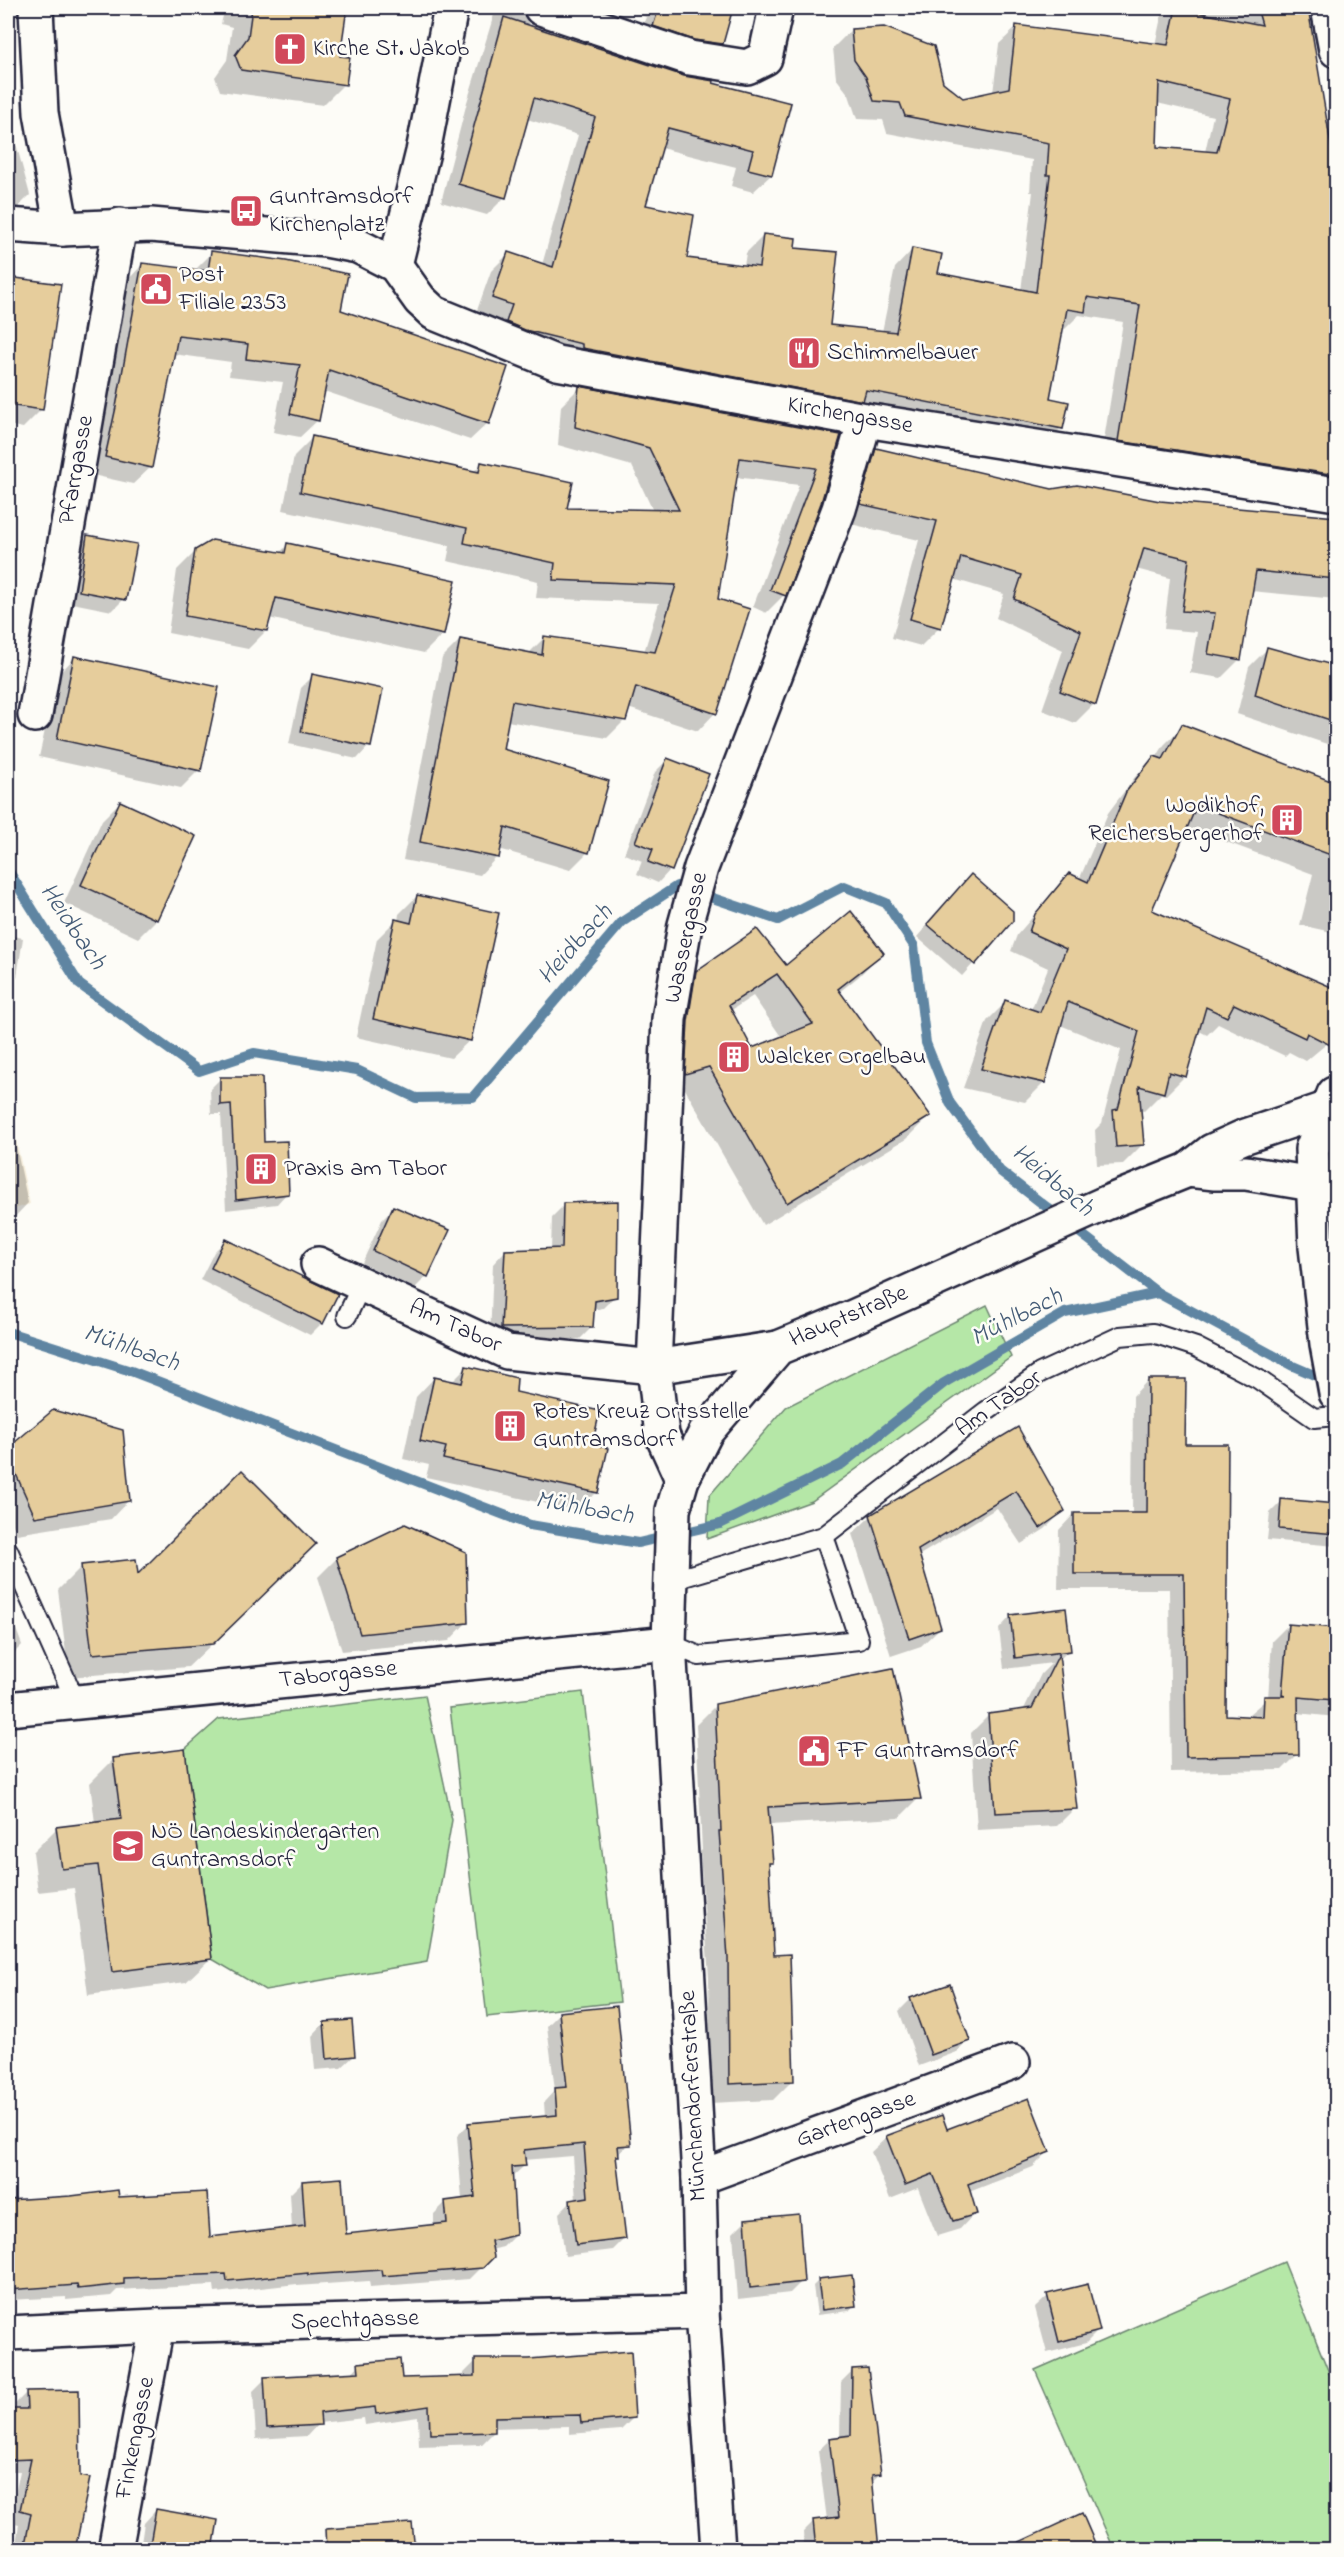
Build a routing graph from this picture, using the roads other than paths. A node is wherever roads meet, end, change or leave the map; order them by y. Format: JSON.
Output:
{"nodes":[{"id":1,"x":36,"y":8,"type":"edge"},
{"id":2,"x":451,"y":8,"type":"edge"},
{"id":3,"x":541,"y":8,"type":"edge"},
{"id":4,"x":776,"y":8,"type":"edge"},
{"id":5,"x":1328,"y":8,"type":"edge"},
{"id":6,"x":1336,"y":50,"type":"edge"},
{"id":7,"x":8,"y":225,"type":"edge"},
{"id":8,"x":120,"y":225,"type":"junction"},
{"id":9,"x":62,"y":229,"type":"junction"},
{"id":10,"x":395,"y":265,"type":"junction"},
{"id":11,"x":865,"y":420,"type":"junction"},
{"id":12,"x":1336,"y":494,"type":"edge"},
{"id":13,"x":35,"y":715,"type":"dead end"},
{"id":14,"x":1331,"y":1099,"type":"edge"},
{"id":15,"x":1188,"y":1170,"type":"junction"},
{"id":16,"x":1312,"y":1184,"type":"junction"},
{"id":17,"x":318,"y":1264,"type":"dead end"},
{"id":18,"x":362,"y":1284,"type":"junction"},
{"id":19,"x":347,"y":1316,"type":"dead end"},
{"id":20,"x":778,"y":1348,"type":"junction"},
{"id":21,"x":654,"y":1367,"type":"junction"},
{"id":22,"x":1336,"y":1393,"type":"edge"},
{"id":23,"x":1336,"y":1416,"type":"edge"},
{"id":24,"x":682,"y":1479,"type":"junction"},
{"id":25,"x":824,"y":1536,"type":"junction"},
{"id":26,"x":8,"y":1550,"type":"edge"},
{"id":27,"x":670,"y":1569,"type":"junction"},
{"id":28,"x":669,"y":1643,"type":"junction"},
{"id":29,"x":76,"y":1702,"type":"junction"},
{"id":30,"x":8,"y":1708,"type":"edge"},
{"id":31,"x":1013,"y":2062,"type":"dead end"},
{"id":32,"x":699,"y":2178,"type":"junction"},
{"id":33,"x":702,"y":2312,"type":"junction"},
{"id":34,"x":157,"y":2326,"type":"junction"},
{"id":35,"x":8,"y":2333,"type":"edge"},
{"id":36,"x":115,"y":2550,"type":"edge"},
{"id":37,"x":718,"y":2550,"type":"edge"}],
"edges":[{"from":1,"to":9,"type":"street"},
{"from":2,"to":10,"type":"street"},
{"from":3,"to":4,"type":"street"},
{"from":5,"to":6,"type":"street"},
{"from":7,"to":9,"type":"street"},
{"from":8,"to":9,"type":"street"},
{"from":8,"to":10,"type":"street"},
{"from":8,"to":13,"type":"street","name":"Pfarrgasse"},
{"from":10,"to":11,"type":"street","name":"Kirchengasse"},
{"from":11,"to":12,"type":"street","name":"Kirchengasse"},
{"from":11,"to":21,"type":"street","name":"Wassergasse"},
{"from":14,"to":15,"type":"street","name":"Hauptstraße"},
{"from":14,"to":16,"type":"street"},
{"from":15,"to":16,"type":"street","name":"Hauptstraße"},
{"from":15,"to":20,"type":"street","name":"Hauptstraße"},
{"from":16,"to":22,"type":"street"},
{"from":17,"to":18,"type":"street","name":"Am Tabor"},
{"from":18,"to":19,"type":"lane"},
{"from":18,"to":21,"type":"street","name":"Am Tabor"},
{"from":20,"to":21,"type":"street","name":"Am Tabor"},
{"from":20,"to":24,"type":"street","name":"Hauptstraße"},
{"from":21,"to":24,"type":"street","name":"Wassergasse"},
{"from":23,"to":25,"type":"lane","name":"Am Tabor"},
{"from":24,"to":27,"type":"street","name":"Hauptstraße"},
{"from":25,"to":27,"type":"lane","name":"Am Tabor"},
{"from":25,"to":28,"type":"lane"},
{"from":26,"to":29,"type":"lane"},
{"from":27,"to":28,"type":"street","name":"Hauptstraße"},
{"from":28,"to":29,"type":"street","name":"Taborgasse"},
{"from":28,"to":32,"type":"street","name":"Münchendorferstraße"},
{"from":29,"to":30,"type":"street","name":"Taborgasse"},
{"from":31,"to":32,"type":"street","name":"Gartengasse"},
{"from":32,"to":33,"type":"street","name":"Münchendorferstraße"},
{"from":33,"to":34,"type":"street","name":"Spechtgasse"},
{"from":33,"to":37,"type":"street","name":"Münchendorferstraße"},
{"from":34,"to":35,"type":"street","name":"Spechtgasse"},
{"from":34,"to":36,"type":"street","name":"Finkengasse"}]}
